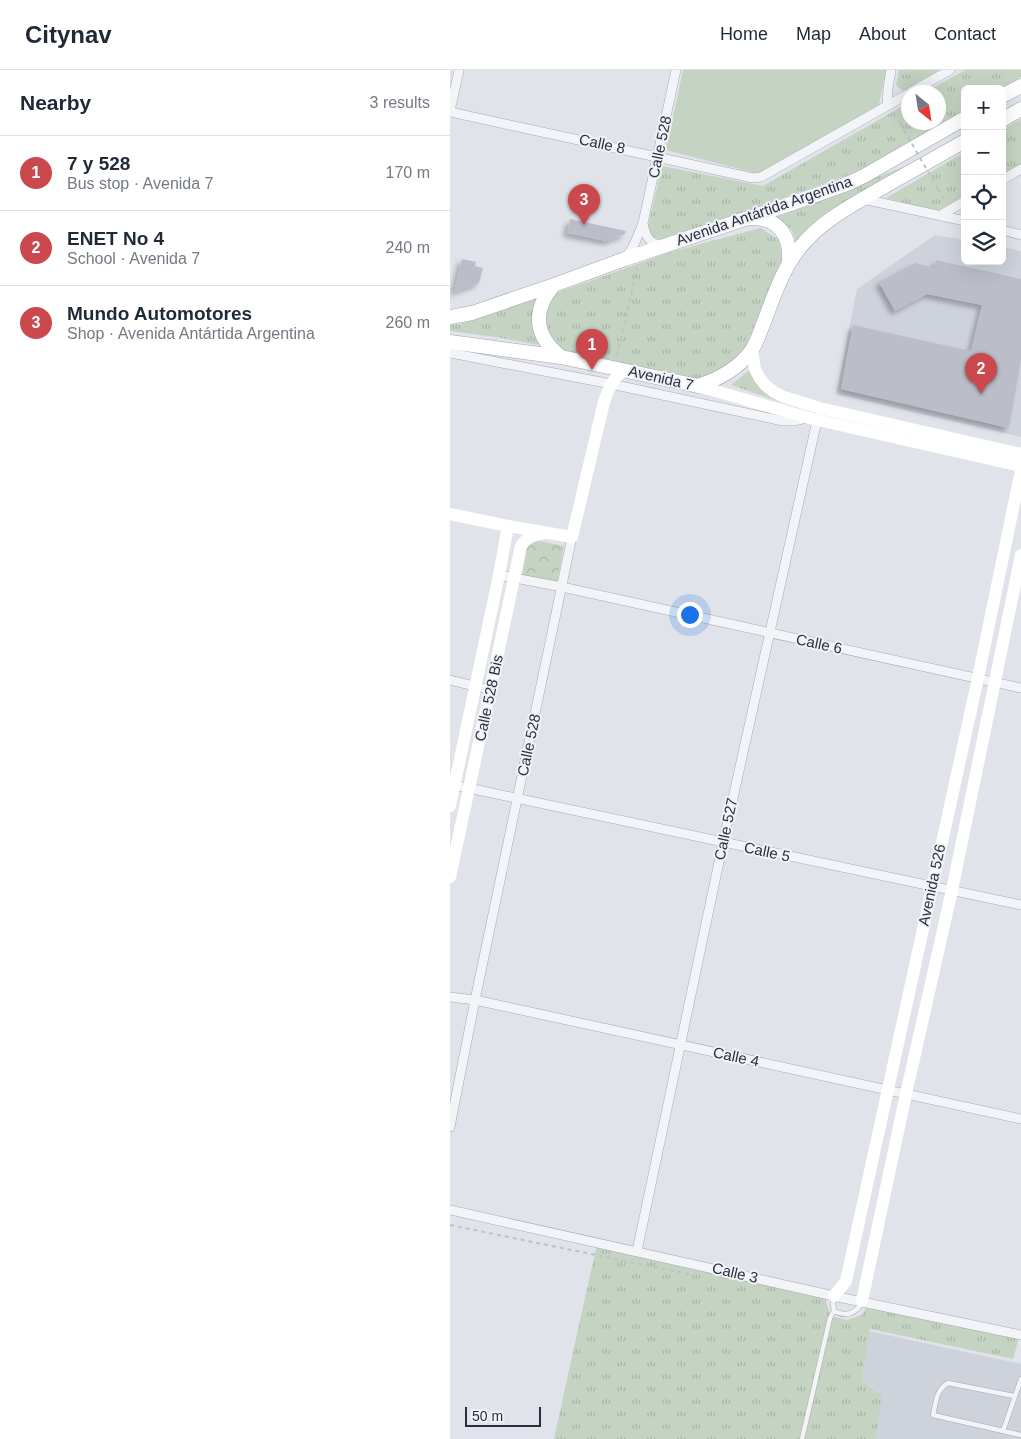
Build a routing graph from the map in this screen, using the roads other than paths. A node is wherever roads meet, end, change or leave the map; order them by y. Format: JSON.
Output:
{"nodes":[{"id":1,"x":459,"y":70,"type":"edge"},
{"id":2,"x":676,"y":70,"type":"edge"},
{"id":3,"x":891,"y":70,"type":"edge"},
{"id":4,"x":950,"y":70,"type":"edge"},
{"id":5,"x":924,"y":85,"type":"edge"},
{"id":6,"x":1021,"y":86,"type":"edge"},
{"id":7,"x":1006,"y":94,"type":"edge"},
{"id":8,"x":901,"y":98,"type":"edge"},
{"id":9,"x":887,"y":106,"type":"junction"},
{"id":10,"x":1021,"y":109,"type":"edge"},
{"id":11,"x":450,"y":112,"type":"edge"},
{"id":12,"x":1006,"y":118,"type":"edge"},
{"id":13,"x":961,"y":120,"type":"edge"},
{"id":14,"x":961,"y":143,"type":"edge"},
{"id":15,"x":658,"y":156,"type":"junction"},
{"id":16,"x":1021,"y":169,"type":"edge"},
{"id":17,"x":1006,"y":178,"type":"edge"},
{"id":18,"x":863,"y":199,"type":"junction"},
{"id":19,"x":961,"y":203,"type":"edge"},
{"id":20,"x":940,"y":215,"type":"junction"},
{"id":21,"x":748,"y":218,"type":"junction"},
{"id":22,"x":961,"y":220,"type":"edge"},
{"id":23,"x":643,"y":224,"type":"junction"},
{"id":24,"x":1006,"y":231,"type":"edge"},
{"id":25,"x":1021,"y":234,"type":"edge"},
{"id":26,"x":662,"y":246,"type":"junction"},
{"id":27,"x":625,"y":258,"type":"junction"},
{"id":28,"x":789,"y":261,"type":"junction"},
{"id":29,"x":554,"y":285,"type":"junction"},
{"id":30,"x":450,"y":317,"type":"edge"},
{"id":31,"x":450,"y":342,"type":"edge"},
{"id":32,"x":752,"y":350,"type":"junction"},
{"id":33,"x":450,"y":353,"type":"edge"},
{"id":34,"x":561,"y":357,"type":"junction"},
{"id":35,"x":619,"y":369,"type":"junction"},
{"id":36,"x":611,"y":384,"type":"junction"},
{"id":37,"x":698,"y":386,"type":"junction"},
{"id":38,"x":815,"y":415,"type":"junction"},
{"id":39,"x":1021,"y":454,"type":"edge"},
{"id":40,"x":1021,"y":466,"type":"edge"},
{"id":41,"x":1021,"y":470,"type":"edge"},
{"id":42,"x":450,"y":514,"type":"edge"},
{"id":43,"x":508,"y":526,"type":"junction"},
{"id":44,"x":544,"y":533,"type":"junction"},
{"id":45,"x":572,"y":537,"type":"junction"},
{"id":46,"x":1021,"y":555,"type":"edge"},
{"id":47,"x":499,"y":575,"type":"junction"},
{"id":48,"x":515,"y":578,"type":"junction"},
{"id":49,"x":562,"y":587,"type":"junction"},
{"id":50,"x":770,"y":634,"type":"junction"},
{"id":51,"x":978,"y":678,"type":"junction"},
{"id":52,"x":450,"y":680,"type":"edge"},
{"id":53,"x":995,"y":683,"type":"junction"},
{"id":54,"x":475,"y":686,"type":"junction"},
{"id":55,"x":1021,"y":688,"type":"edge"},
{"id":56,"x":491,"y":690,"type":"junction"},
{"id":57,"x":454,"y":785,"type":"junction"},
{"id":58,"x":469,"y":789,"type":"junction"},
{"id":59,"x":518,"y":799,"type":"junction"},
{"id":60,"x":450,"y":806,"type":"edge"},
{"id":61,"x":455,"y":833,"type":"edge"},
{"id":62,"x":723,"y":843,"type":"junction"},
{"id":63,"x":450,"y":877,"type":"edge"},
{"id":64,"x":932,"y":886,"type":"junction"},
{"id":65,"x":952,"y":890,"type":"junction"},
{"id":66,"x":1021,"y":905,"type":"edge"},
{"id":67,"x":450,"y":996,"type":"edge"},
{"id":68,"x":475,"y":1000,"type":"junction"},
{"id":69,"x":680,"y":1045,"type":"junction"},
{"id":70,"x":887,"y":1090,"type":"junction"},
{"id":71,"x":906,"y":1094,"type":"junction"},
{"id":72,"x":1021,"y":1118,"type":"edge"},
{"id":73,"x":450,"y":1127,"type":"edge"},
{"id":74,"x":450,"y":1210,"type":"edge"},
{"id":75,"x":637,"y":1251,"type":"junction"},
{"id":76,"x":834,"y":1296,"type":"junction"},
{"id":77,"x":862,"y":1301,"type":"junction"},
{"id":78,"x":834,"y":1311,"type":"junction"},
{"id":79,"x":1021,"y":1335,"type":"edge"},
{"id":80,"x":1021,"y":1382,"type":"edge"},
{"id":81,"x":1014,"y":1396,"type":"junction"},
{"id":82,"x":1003,"y":1430,"type":"junction"},
{"id":83,"x":1021,"y":1435,"type":"edge"},
{"id":84,"x":802,"y":1439,"type":"edge"}],
"edges":[{"from":1,"to":11,"type":"street"},
{"from":2,"to":15,"type":"street","name":"Calle 528"},
{"from":3,"to":9,"type":"street"},
{"from":4,"to":5,"type":"street"},
{"from":6,"to":7,"type":"main road"},
{"from":8,"to":9,"type":"street"},
{"from":9,"to":15,"type":"street","name":"Calle 8"},
{"from":10,"to":12,"type":"main road"},
{"from":11,"to":15,"type":"street","name":"Calle 8"},
{"from":13,"to":21,"type":"main road","name":"Avenida Antártida Argentina"},
{"from":14,"to":18,"type":"main road","name":"Avenida Antártida Argentina"},
{"from":15,"to":23,"type":"street","name":"Calle 528"},
{"from":16,"to":17,"type":"street"},
{"from":18,"to":20,"type":"street"},
{"from":18,"to":28,"type":"main road","name":"Avenida Antártida Argentina"},
{"from":19,"to":20,"type":"street"},
{"from":20,"to":22,"type":"street"},
{"from":21,"to":26,"type":"main road","name":"Avenida Antártida Argentina"},
{"from":21,"to":28,"type":"main road"},
{"from":23,"to":26,"type":"street"},
{"from":23,"to":27,"type":"street","name":"Calle 528"},
{"from":24,"to":25,"type":"street"},
{"from":26,"to":27,"type":"main road","name":"Avenida Antártida Argentina"},
{"from":27,"to":29,"type":"main road","name":"Avenida Antártida Argentina"},
{"from":28,"to":32,"type":"main road","name":"Avenida Antártida Argentina"},
{"from":29,"to":30,"type":"main road"},
{"from":29,"to":34,"type":"main road"},
{"from":31,"to":34,"type":"main road","name":"Avenida 7"},
{"from":32,"to":37,"type":"main road","name":"Avenida Antártida Argentina"},
{"from":32,"to":38,"type":"main road","name":"Avenida 7"},
{"from":33,"to":36,"type":"street","name":"Avenida 7"},
{"from":34,"to":35,"type":"main road","name":"Avenida 7"},
{"from":35,"to":36,"type":"main road","name":"Calle 528"},
{"from":35,"to":37,"type":"main road","name":"Avenida 7"},
{"from":36,"to":38,"type":"street","name":"Avenida 7"},
{"from":36,"to":45,"type":"main road","name":"Calle 528"},
{"from":37,"to":38,"type":"main road","name":"Avenida 7"},
{"from":38,"to":39,"type":"main road","name":"Avenida 7"},
{"from":38,"to":40,"type":"main road","name":"Avenida 7"},
{"from":38,"to":50,"type":"street","name":"Calle 527"},
{"from":41,"to":51,"type":"main road","name":"Avenida 526"},
{"from":42,"to":43,"type":"main road"},
{"from":43,"to":44,"type":"main road"},
{"from":43,"to":47,"type":"main road","name":"Calle 528 Bis"},
{"from":44,"to":45,"type":"main road"},
{"from":44,"to":48,"type":"main road","name":"Calle 528 Bis"},
{"from":45,"to":49,"type":"street","name":"Calle 528"},
{"from":46,"to":53,"type":"main road","name":"Avenida 526"},
{"from":47,"to":48,"type":"street","name":"Calle 6"},
{"from":47,"to":54,"type":"main road","name":"Calle 528 Bis"},
{"from":48,"to":49,"type":"street","name":"Calle 6"},
{"from":48,"to":56,"type":"main road","name":"Calle 528 Bis"},
{"from":49,"to":50,"type":"street","name":"Calle 6"},
{"from":49,"to":59,"type":"street","name":"Calle 528"},
{"from":50,"to":51,"type":"street","name":"Calle 6"},
{"from":50,"to":62,"type":"street","name":"Calle 527"},
{"from":51,"to":53,"type":"street","name":"Calle 6"},
{"from":51,"to":64,"type":"main road","name":"Avenida 526"},
{"from":52,"to":54,"type":"street"},
{"from":53,"to":55,"type":"street","name":"Calle 6"},
{"from":53,"to":65,"type":"main road","name":"Avenida 526"},
{"from":54,"to":56,"type":"street"},
{"from":54,"to":57,"type":"main road","name":"Calle 528 Bis"},
{"from":56,"to":58,"type":"main road","name":"Calle 528 Bis"},
{"from":57,"to":58,"type":"street","name":"Calle 5"},
{"from":57,"to":60,"type":"main road","name":"Calle 528 Bis"},
{"from":58,"to":59,"type":"street","name":"Calle 5"},
{"from":58,"to":61,"type":"main road","name":"Calle 528 Bis"},
{"from":59,"to":62,"type":"street","name":"Calle 5"},
{"from":59,"to":68,"type":"street","name":"Calle 528"},
{"from":61,"to":63,"type":"main road","name":"Calle 528 Bis"},
{"from":62,"to":64,"type":"street","name":"Calle 5"},
{"from":62,"to":69,"type":"street","name":"Calle 527"},
{"from":64,"to":65,"type":"street","name":"Calle 5"},
{"from":64,"to":70,"type":"main road","name":"Avenida 526"},
{"from":65,"to":66,"type":"street","name":"Calle 5"},
{"from":65,"to":71,"type":"main road","name":"Avenida 526"},
{"from":67,"to":68,"type":"street","name":"Calle 4"},
{"from":68,"to":69,"type":"street","name":"Calle 4"},
{"from":68,"to":73,"type":"street","name":"Calle 528"},
{"from":69,"to":70,"type":"street","name":"Calle 4"},
{"from":69,"to":75,"type":"street","name":"Calle 527"},
{"from":70,"to":71,"type":"street","name":"Calle 4"},
{"from":70,"to":76,"type":"main road","name":"Avenida 526"},
{"from":71,"to":72,"type":"street","name":"Calle 4"},
{"from":71,"to":77,"type":"main road","name":"Avenida 526"},
{"from":74,"to":75,"type":"street","name":"Calle 3"},
{"from":75,"to":76,"type":"street","name":"Calle 3"},
{"from":76,"to":77,"type":"street","name":"Calle 3"},
{"from":76,"to":78,"type":"lane"},
{"from":77,"to":78,"type":"lane"},
{"from":77,"to":79,"type":"street","name":"Calle 3"},
{"from":78,"to":84,"type":"lane"},
{"from":80,"to":81,"type":"lane"},
{"from":81,"to":82,"type":"lane"},
{"from":81,"to":82,"type":"lane"},
{"from":82,"to":83,"type":"lane"}]}
